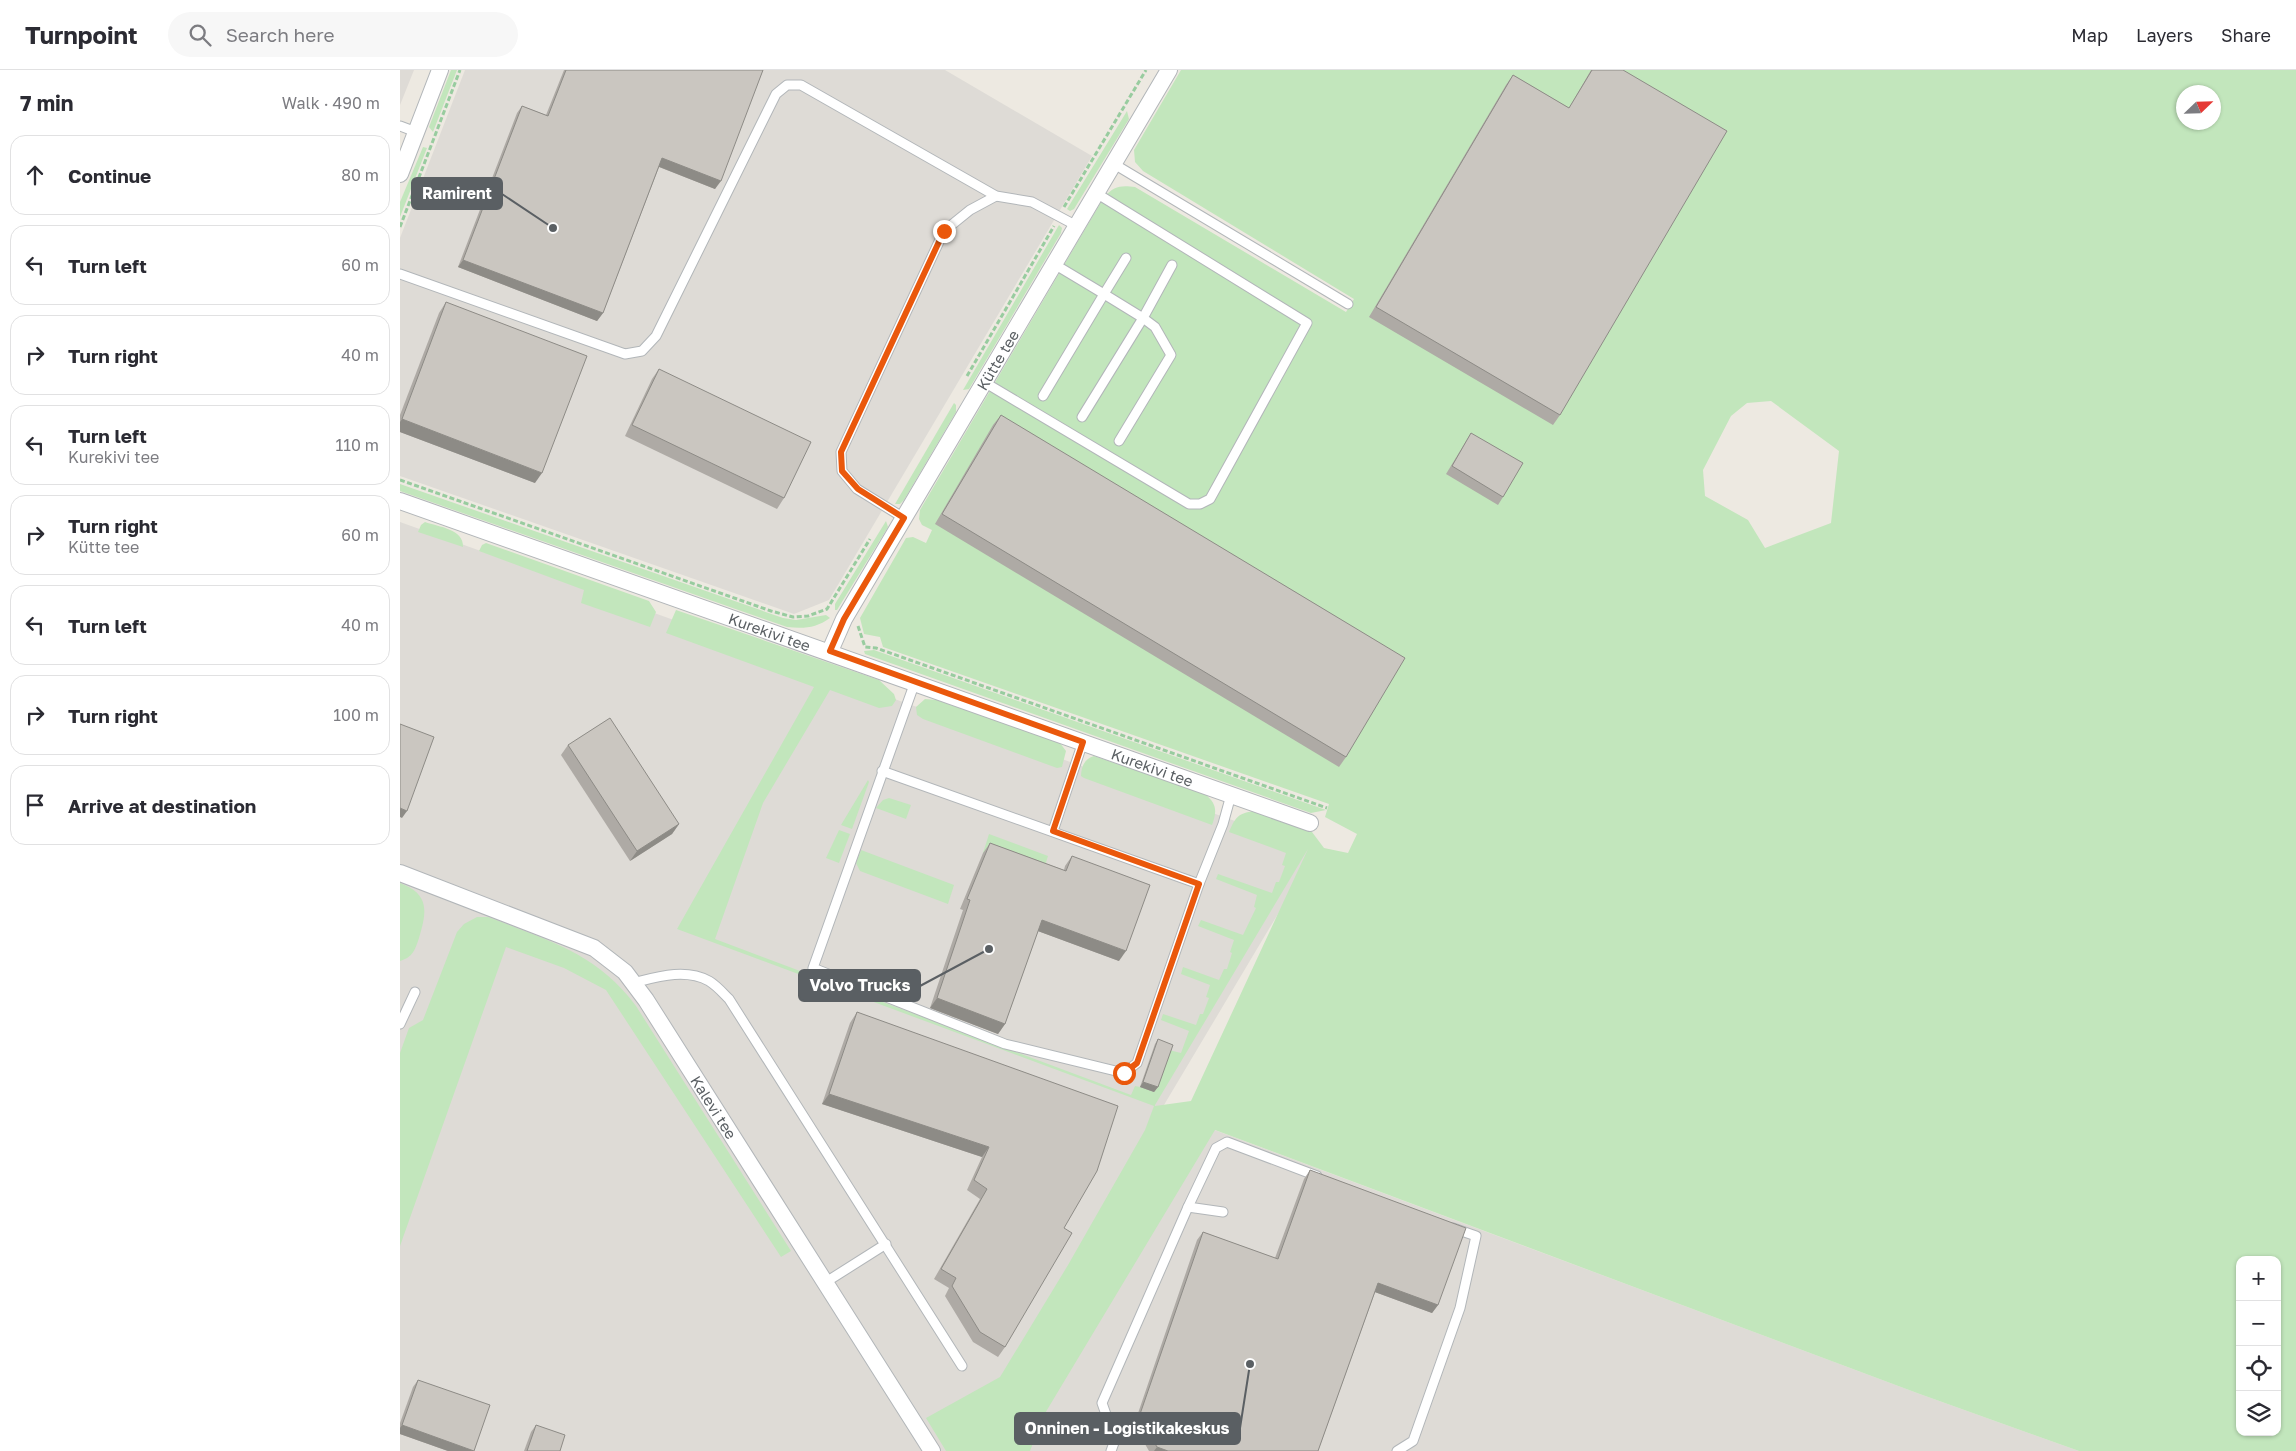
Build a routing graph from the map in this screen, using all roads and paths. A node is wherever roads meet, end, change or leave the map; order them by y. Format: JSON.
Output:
{"nodes":[{"id":1,"x":440,"y":70,"type":"edge"},
{"id":2,"x":460,"y":70,"type":"edge"},
{"id":3,"x":1146,"y":70,"type":"edge"},
{"id":4,"x":1169,"y":70,"type":"edge"},
{"id":5,"x":400,"y":126,"type":"edge"},
{"id":6,"x":416,"y":132,"type":"junction"},
{"id":7,"x":1114,"y":164,"type":"junction"},
{"id":8,"x":400,"y":174,"type":"edge"},
{"id":9,"x":1096,"y":193,"type":"junction"},
{"id":10,"x":996,"y":196,"type":"junction"},
{"id":11,"x":1059,"y":216,"type":"junction"},
{"id":12,"x":1077,"y":226,"type":"junction"},
{"id":13,"x":400,"y":227,"type":"edge"},
{"id":14,"x":1126,"y":258,"type":"dead end"},
{"id":15,"x":1054,"y":264,"type":"junction"},
{"id":16,"x":1172,"y":265,"type":"dead end"},
{"id":17,"x":400,"y":274,"type":"edge"},
{"id":18,"x":1104,"y":294,"type":"junction"},
{"id":19,"x":1348,"y":304,"type":"dead end"},
{"id":20,"x":1143,"y":318,"type":"junction"},
{"id":21,"x":966,"y":378,"type":"dead end"},
{"id":22,"x":984,"y":382,"type":"junction"},
{"id":23,"x":1043,"y":396,"type":"dead end"},
{"id":24,"x":1082,"y":417,"type":"dead end"},
{"id":25,"x":1119,"y":441,"type":"dead end"},
{"id":26,"x":400,"y":480,"type":"edge"},
{"id":27,"x":400,"y":500,"type":"edge"},
{"id":28,"x":904,"y":518,"type":"junction"},
{"id":29,"x":874,"y":534,"type":"dead end"},
{"id":30,"x":827,"y":609,"type":"junction"},
{"id":31,"x":844,"y":619,"type":"junction"},
{"id":32,"x":830,"y":651,"type":"junction"},
{"id":33,"x":914,"y":682,"type":"junction"},
{"id":34,"x":1083,"y":742,"type":"junction"},
{"id":35,"x":882,"y":771,"type":"junction"},
{"id":36,"x":1231,"y":795,"type":"junction"},
{"id":37,"x":1327,"y":808,"type":"dead end"},
{"id":38,"x":1310,"y":823,"type":"dead end"},
{"id":39,"x":1053,"y":831,"type":"junction"},
{"id":40,"x":400,"y":873,"type":"edge"},
{"id":41,"x":1199,"y":884,"type":"junction"},
{"id":42,"x":633,"y":984,"type":"junction"},
{"id":43,"x":415,"y":992,"type":"dead end"},
{"id":44,"x":400,"y":1024,"type":"edge"},
{"id":45,"x":1328,"y":1180,"type":"edge"},
{"id":46,"x":1188,"y":1207,"type":"junction"},
{"id":47,"x":1223,"y":1212,"type":"dead end"},
{"id":48,"x":1448,"y":1226,"type":"edge"},
{"id":49,"x":886,"y":1244,"type":"junction"},
{"id":50,"x":826,"y":1282,"type":"junction"},
{"id":51,"x":962,"y":1366,"type":"dead end"},
{"id":52,"x":932,"y":1451,"type":"edge"},
{"id":53,"x":1111,"y":1451,"type":"edge"},
{"id":54,"x":1397,"y":1451,"type":"edge"}],
"edges":[{"from":1,"to":6,"type":"street"},
{"from":2,"to":13,"type":"path"},
{"from":3,"to":11,"type":"path"},
{"from":4,"to":7,"type":"street","name":"Kütte tee"},
{"from":5,"to":6,"type":"lane"},
{"from":6,"to":8,"type":"street"},
{"from":7,"to":9,"type":"street","name":"Kütte tee"},
{"from":7,"to":19,"type":"lane"},
{"from":9,"to":12,"type":"street","name":"Kütte tee"},
{"from":9,"to":22,"type":"lane"},
{"from":10,"to":11,"type":"lane"},
{"from":10,"to":17,"type":"lane"},
{"from":10,"to":28,"type":"lane"},
{"from":11,"to":12,"type":"lane"},
{"from":11,"to":21,"type":"path"},
{"from":12,"to":15,"type":"street","name":"Kütte tee"},
{"from":14,"to":18,"type":"lane"},
{"from":15,"to":18,"type":"lane"},
{"from":15,"to":22,"type":"street","name":"Kütte tee"},
{"from":16,"to":20,"type":"lane"},
{"from":18,"to":20,"type":"lane"},
{"from":18,"to":23,"type":"lane"},
{"from":20,"to":24,"type":"lane"},
{"from":20,"to":25,"type":"lane"},
{"from":22,"to":28,"type":"street","name":"Kütte tee"},
{"from":26,"to":30,"type":"path"},
{"from":27,"to":32,"type":"street","name":"Kurekivi tee"},
{"from":28,"to":31,"type":"street","name":"Kütte tee"},
{"from":29,"to":30,"type":"path"},
{"from":30,"to":31,"type":"path"},
{"from":31,"to":32,"type":"street","name":"Kütte tee"},
{"from":31,"to":37,"type":"path"},
{"from":32,"to":33,"type":"street","name":"Kurekivi tee"},
{"from":33,"to":34,"type":"street","name":"Kurekivi tee"},
{"from":33,"to":35,"type":"lane"},
{"from":34,"to":36,"type":"street","name":"Kurekivi tee"},
{"from":34,"to":39,"type":"lane"},
{"from":35,"to":39,"type":"lane"},
{"from":35,"to":41,"type":"lane"},
{"from":36,"to":38,"type":"street","name":"Kurekivi tee"},
{"from":36,"to":41,"type":"lane"},
{"from":39,"to":41,"type":"lane"},
{"from":40,"to":42,"type":"street","name":"Kalevi tee"},
{"from":42,"to":49,"type":"lane"},
{"from":42,"to":50,"type":"street","name":"Kalevi tee"},
{"from":43,"to":44,"type":"lane"},
{"from":45,"to":46,"type":"lane"},
{"from":46,"to":47,"type":"lane"},
{"from":46,"to":53,"type":"lane"},
{"from":48,"to":54,"type":"lane"},
{"from":49,"to":50,"type":"lane"},
{"from":49,"to":51,"type":"lane"},
{"from":50,"to":52,"type":"street","name":"Kalevi tee"}]}
